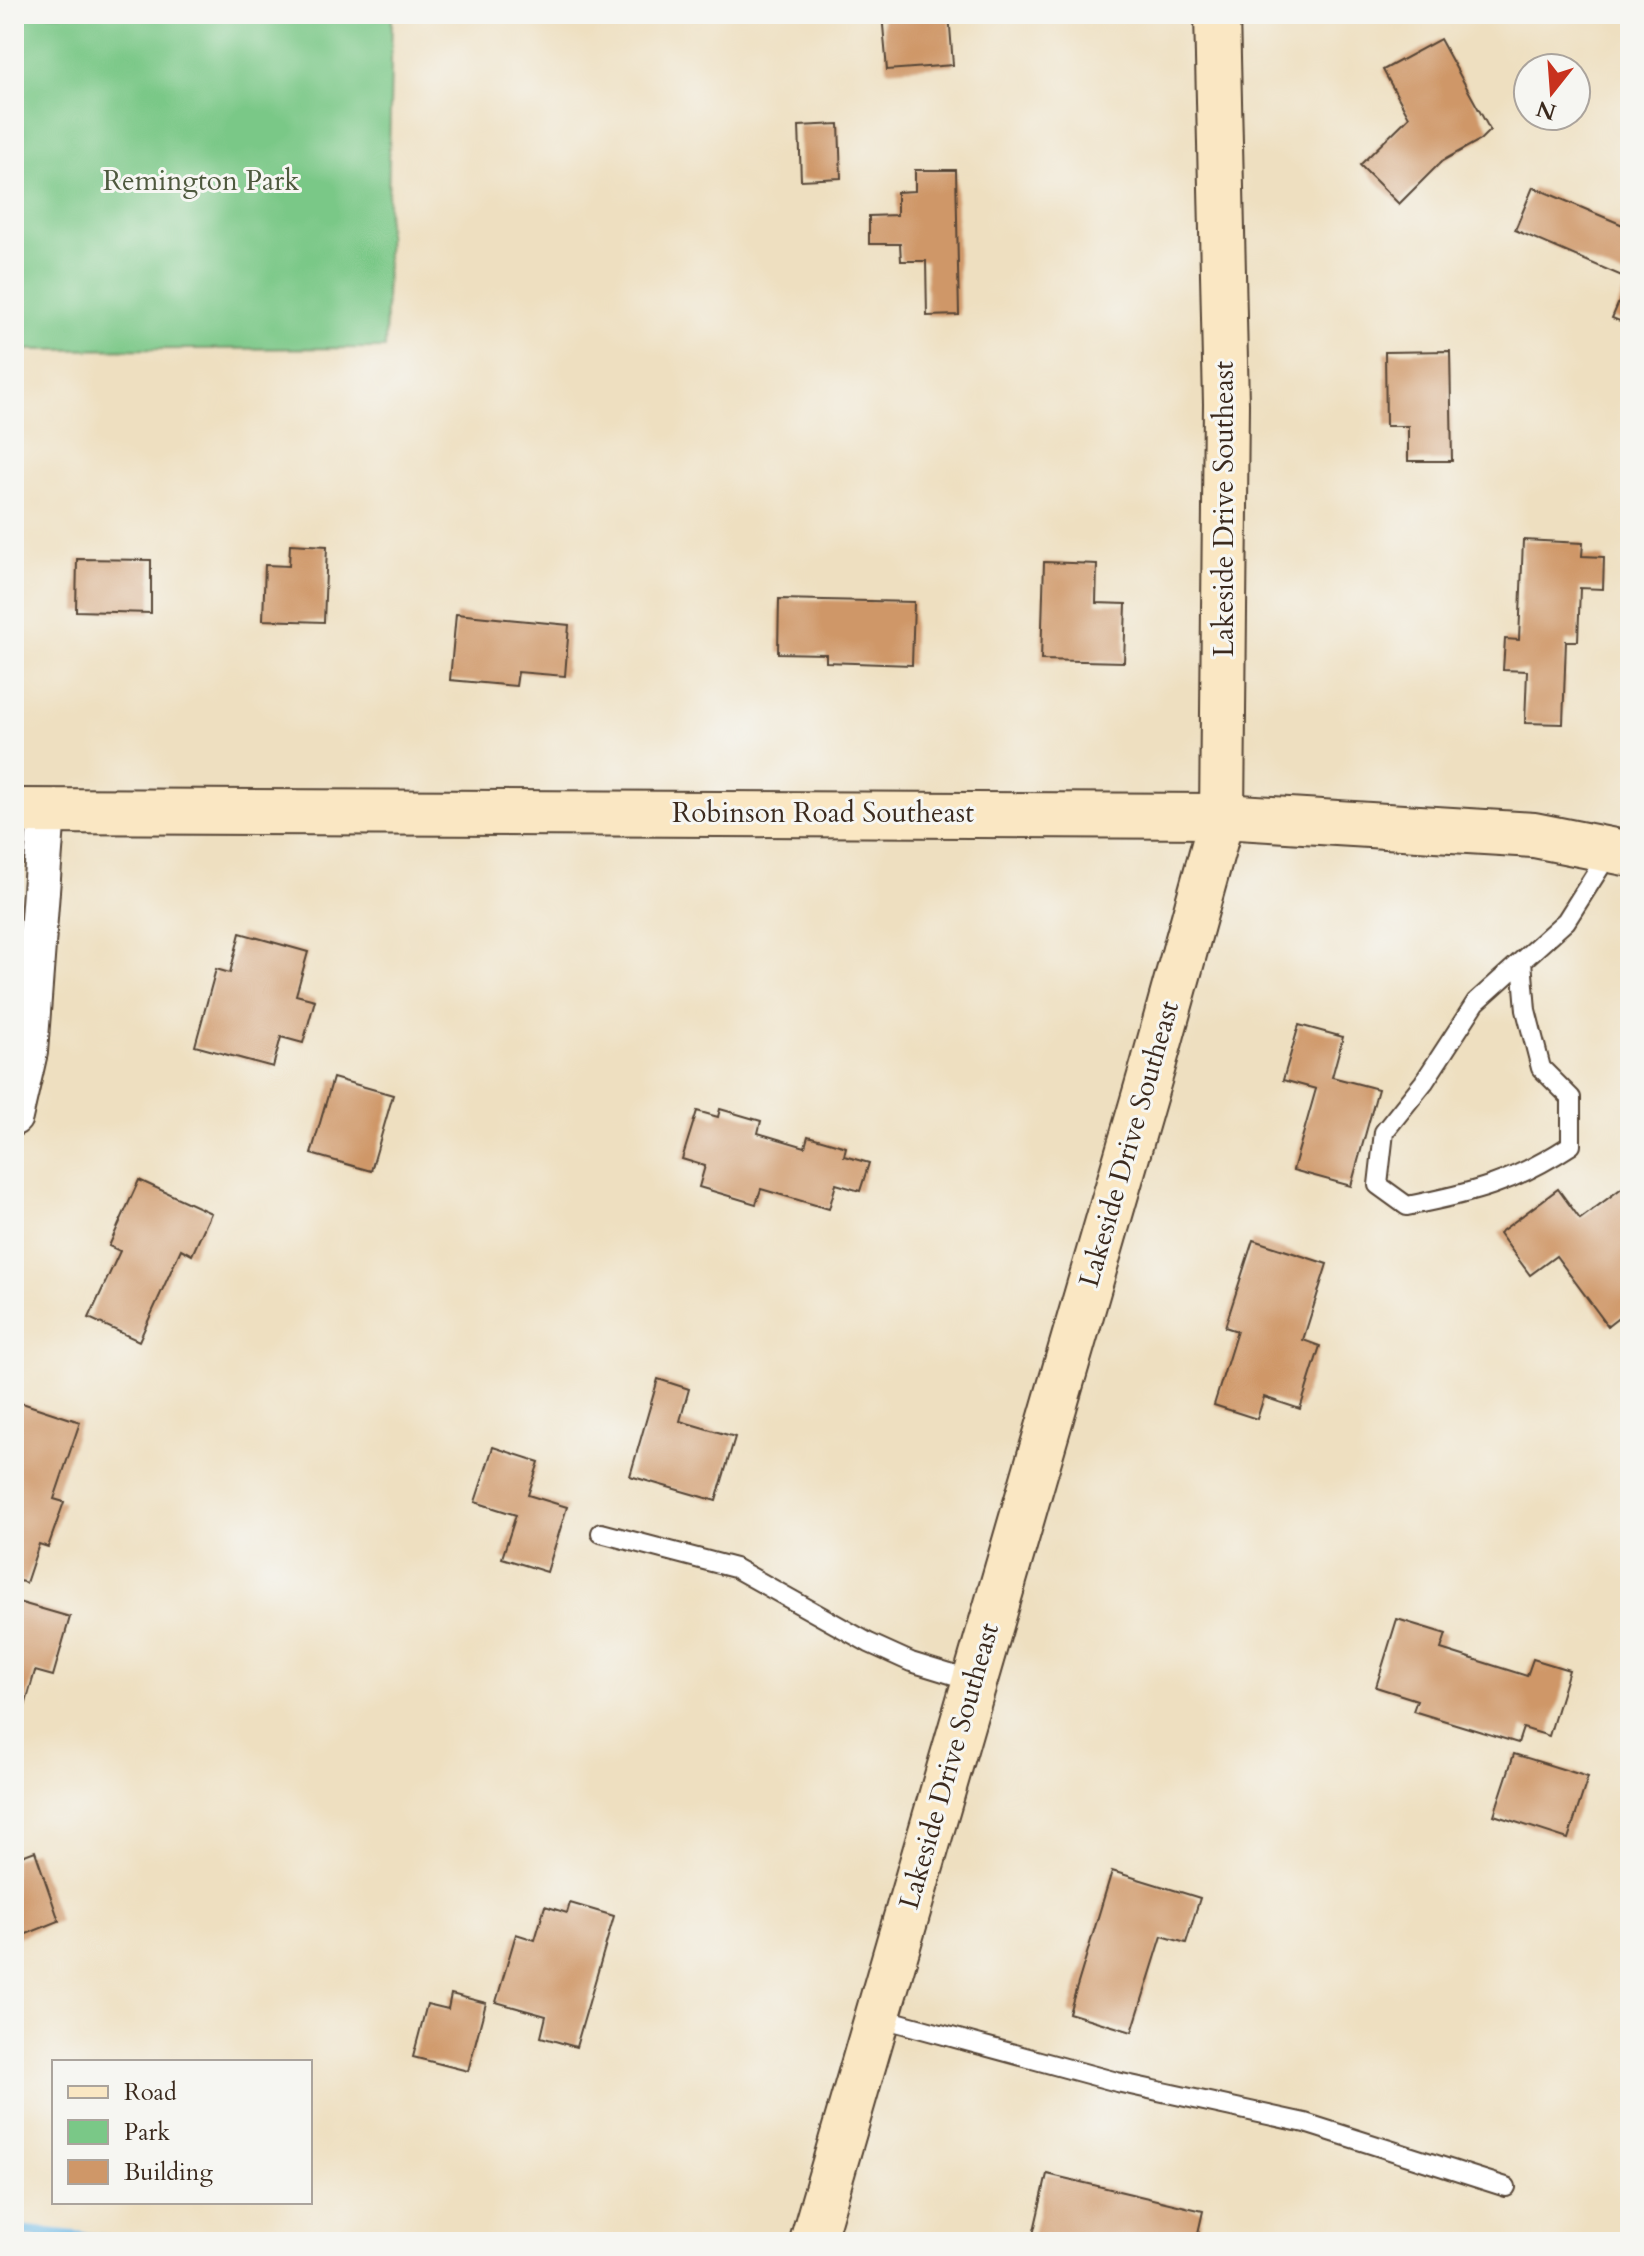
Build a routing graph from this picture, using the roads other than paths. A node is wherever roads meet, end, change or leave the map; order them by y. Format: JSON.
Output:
{"nodes":[{"id":1,"x":1217,"y":14,"type":"edge"},
{"id":2,"x":31,"y":811,"type":"edge"},
{"id":3,"x":1222,"y":816,"type":"junction"},
{"id":4,"x":1621,"y":852,"type":"edge"},
{"id":5,"x":1522,"y":961,"type":"junction"},
{"id":6,"x":14,"y":1117,"type":"edge"},
{"id":7,"x":601,"y":1533,"type":"dead end"},
{"id":8,"x":973,"y":1681,"type":"junction"},
{"id":9,"x":878,"y":2017,"type":"junction"},
{"id":10,"x":1506,"y":2187,"type":"dead end"},
{"id":11,"x":812,"y":2242,"type":"edge"}],
"edges":[{"from":1,"to":3,"type":"main road","name":"Lakeside Drive Southeast"},
{"from":2,"to":3,"type":"main road","name":"Robinson Road Southeast"},
{"from":2,"to":6,"type":"street"},
{"from":3,"to":4,"type":"main road","name":"Robinson Road Southeast"},
{"from":3,"to":8,"type":"main road","name":"Lakeside Drive Southeast"},
{"from":4,"to":5,"type":"lane"},
{"from":5,"to":5,"type":"lane"},
{"from":7,"to":8,"type":"lane"},
{"from":8,"to":9,"type":"main road","name":"Lakeside Drive Southeast"},
{"from":9,"to":10,"type":"lane"},
{"from":9,"to":11,"type":"main road","name":"Lakeside Drive Southeast"}]}
